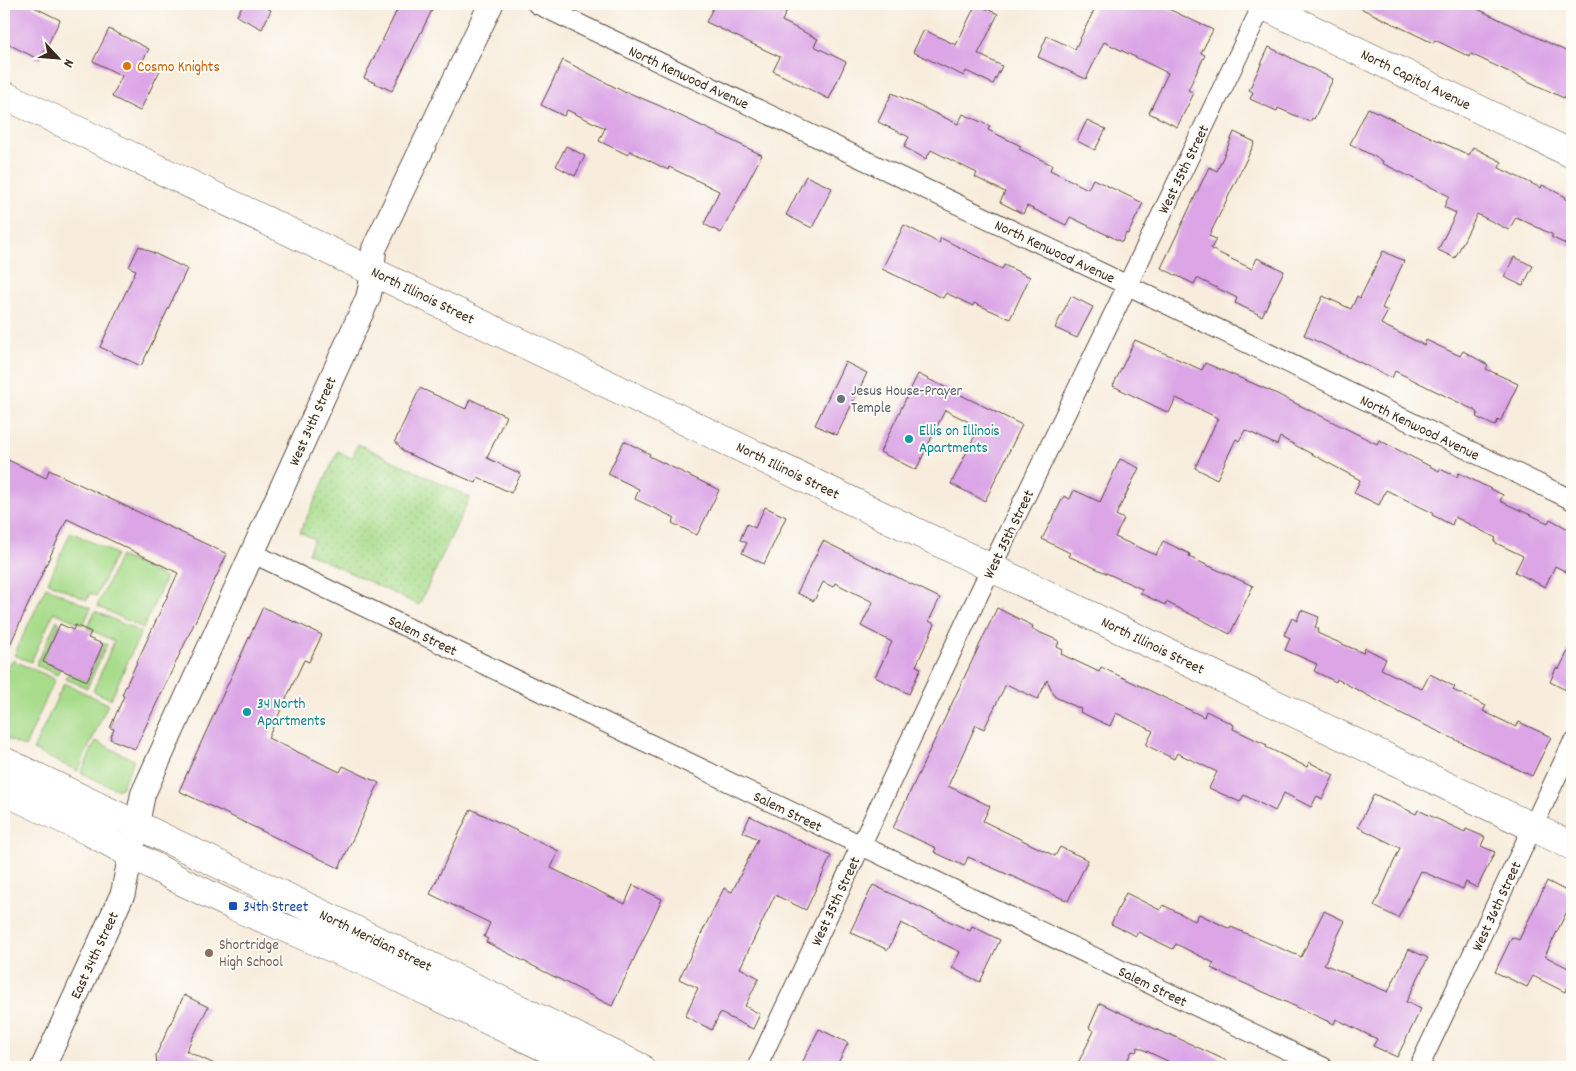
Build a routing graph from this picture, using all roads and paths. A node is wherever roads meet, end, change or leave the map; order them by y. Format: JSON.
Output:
{"nodes":[{"id":1,"x":491,"y":4,"type":"edge"},
{"id":2,"x":537,"y":4,"type":"edge"},
{"id":3,"x":1261,"y":4,"type":"edge"},
{"id":4,"x":4,"y":95,"type":"edge"},
{"id":5,"x":1572,"y":154,"type":"edge"},
{"id":6,"x":372,"y":271,"type":"junction"},
{"id":7,"x":1127,"y":285,"type":"junction"},
{"id":8,"x":1572,"y":500,"type":"edge"},
{"id":9,"x":252,"y":553,"type":"junction"},
{"id":10,"x":991,"y":568,"type":"junction"},
{"id":11,"x":1572,"y":744,"type":"edge"},
{"id":12,"x":4,"y":761,"type":"edge"},
{"id":13,"x":4,"y":791,"type":"edge"},
{"id":14,"x":1533,"y":827,"type":"junction"},
{"id":15,"x":134,"y":839,"type":"junction"},
{"id":16,"x":861,"y":846,"type":"junction"},
{"id":17,"x":1572,"y":846,"type":"edge"},
{"id":18,"x":42,"y":1067,"type":"edge"},
{"id":19,"x":586,"y":1067,"type":"edge"},
{"id":20,"x":640,"y":1067,"type":"edge"},
{"id":21,"x":757,"y":1067,"type":"edge"},
{"id":22,"x":1323,"y":1067,"type":"edge"},
{"id":23,"x":1419,"y":1067,"type":"edge"}],
"edges":[{"from":1,"to":6,"type":"street","name":"West 34th Street"},
{"from":2,"to":7,"type":"street","name":"North Kenwood Avenue"},
{"from":3,"to":5,"type":"main road","name":"North Capitol Avenue"},
{"from":3,"to":7,"type":"street","name":"West 35th Street"},
{"from":4,"to":6,"type":"main road","name":"North Illinois Street"},
{"from":6,"to":9,"type":"street","name":"West 34th Street"},
{"from":6,"to":10,"type":"main road","name":"North Illinois Street"},
{"from":7,"to":8,"type":"street","name":"North Kenwood Avenue"},
{"from":7,"to":10,"type":"street","name":"West 35th Street"},
{"from":9,"to":15,"type":"street","name":"West 34th Street"},
{"from":9,"to":16,"type":"street","name":"Salem Street"},
{"from":10,"to":14,"type":"main road","name":"North Illinois Street"},
{"from":10,"to":16,"type":"street","name":"West 35th Street"},
{"from":11,"to":14,"type":"street","name":"West 36th Street"},
{"from":12,"to":15,"type":"main road","name":"North Meridian Street"},
{"from":13,"to":15,"type":"main road","name":"North Meridian Street"},
{"from":14,"to":17,"type":"main road","name":"North Illinois Street"},
{"from":14,"to":23,"type":"street","name":"West 36th Street"},
{"from":15,"to":18,"type":"street","name":"East 34th Street"},
{"from":15,"to":19,"type":"main road","name":"North Meridian Street"},
{"from":15,"to":20,"type":"main road","name":"North Meridian Street"},
{"from":16,"to":21,"type":"street","name":"West 35th Street"},
{"from":16,"to":22,"type":"street","name":"Salem Street"}]}
